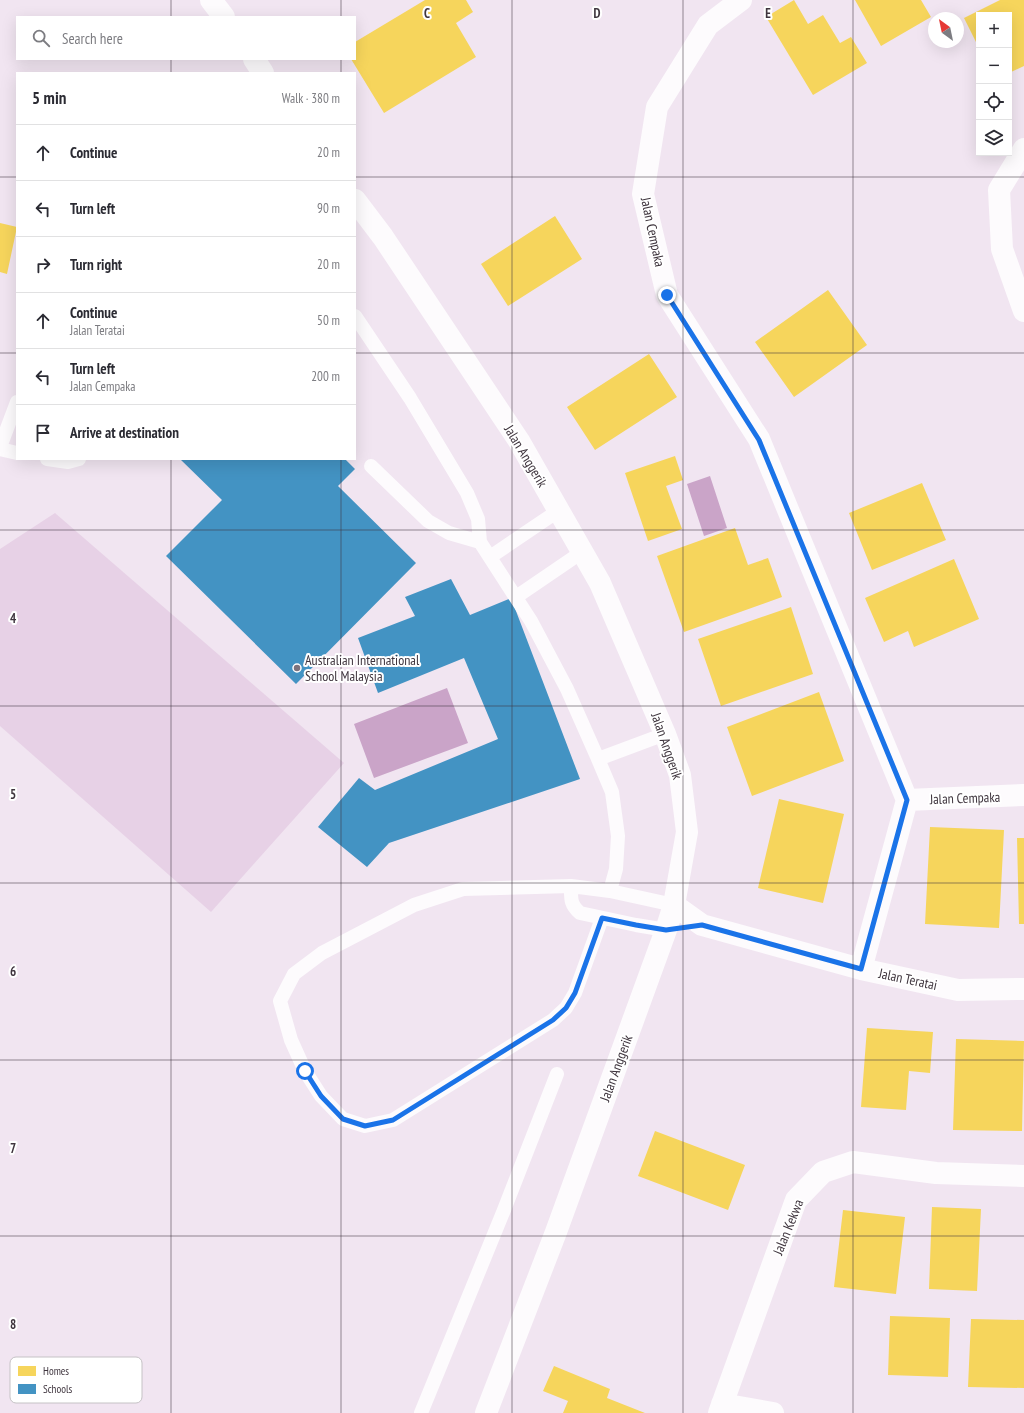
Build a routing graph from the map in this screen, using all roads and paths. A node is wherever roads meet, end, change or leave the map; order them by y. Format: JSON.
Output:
{"nodes":[{"id":1,"x":211,"y":0,"type":"edge"},
{"id":2,"x":741,"y":0,"type":"edge"},
{"id":3,"x":223,"y":16,"type":"edge"},
{"id":4,"x":255,"y":60,"type":"edge"},
{"id":5,"x":263,"y":72,"type":"edge"},
{"id":6,"x":1024,"y":150,"type":"edge"},
{"id":7,"x":356,"y":201,"type":"edge"},
{"id":8,"x":1024,"y":311,"type":"edge"},
{"id":9,"x":356,"y":317,"type":"edge"},
{"id":10,"x":16,"y":405,"type":"edge"},
{"id":11,"x":0,"y":448,"type":"edge"},
{"id":12,"x":16,"y":453,"type":"edge"},
{"id":13,"x":54,"y":460,"type":"edge"},
{"id":14,"x":75,"y":460,"type":"edge"},
{"id":15,"x":371,"y":466,"type":"dead end"},
{"id":16,"x":558,"y":511,"type":"junction"},
{"id":17,"x":480,"y":542,"type":"junction"},
{"id":18,"x":582,"y":552,"type":"junction"},
{"id":19,"x":490,"y":557,"type":"junction"},
{"id":20,"x":516,"y":597,"type":"junction"},
{"id":21,"x":665,"y":734,"type":"junction"},
{"id":22,"x":598,"y":759,"type":"junction"},
{"id":23,"x":1024,"y":795,"type":"edge"},
{"id":24,"x":907,"y":800,"type":"junction"},
{"id":25,"x":571,"y":886,"type":"junction"},
{"id":26,"x":610,"y":891,"type":"junction"},
{"id":27,"x":674,"y":905,"type":"junction"},
{"id":28,"x":602,"y":918,"type":"junction"},
{"id":29,"x":702,"y":925,"type":"junction"},
{"id":30,"x":666,"y":930,"type":"junction"},
{"id":31,"x":861,"y":969,"type":"junction"},
{"id":32,"x":1024,"y":989,"type":"edge"},
{"id":33,"x":557,"y":1074,"type":"dead end"},
{"id":34,"x":1024,"y":1176,"type":"edge"},
{"id":35,"x":721,"y":1408,"type":"edge"},
{"id":36,"x":421,"y":1413,"type":"edge"},
{"id":37,"x":486,"y":1413,"type":"edge"},
{"id":38,"x":773,"y":1413,"type":"edge"}],
"edges":[{"from":1,"to":3,"type":"street"},
{"from":2,"to":24,"type":"street","name":"Jalan Cempaka"},
{"from":4,"to":5,"type":"street"},
{"from":6,"to":8,"type":"street"},
{"from":7,"to":16,"type":"street","name":"Jalan Anggerik"},
{"from":9,"to":17,"type":"lane"},
{"from":10,"to":11,"type":"lane"},
{"from":11,"to":12,"type":"lane"},
{"from":13,"to":14,"type":"lane"},
{"from":15,"to":17,"type":"lane"},
{"from":16,"to":18,"type":"street","name":"Jalan Anggerik"},
{"from":16,"to":19,"type":"lane"},
{"from":17,"to":19,"type":"lane"},
{"from":18,"to":20,"type":"lane"},
{"from":18,"to":21,"type":"street","name":"Jalan Anggerik"},
{"from":19,"to":20,"type":"lane"},
{"from":20,"to":22,"type":"lane"},
{"from":21,"to":22,"type":"lane"},
{"from":21,"to":27,"type":"street","name":"Jalan Anggerik"},
{"from":22,"to":26,"type":"lane"},
{"from":23,"to":24,"type":"street","name":"Jalan Cempaka"},
{"from":24,"to":31,"type":"street"},
{"from":25,"to":26,"type":"lane"},
{"from":25,"to":28,"type":"lane"},
{"from":25,"to":28,"type":"lane"},
{"from":26,"to":27,"type":"lane"},
{"from":27,"to":29,"type":"street","name":"Jalan Teratai"},
{"from":27,"to":30,"type":"street","name":"Jalan Anggerik"},
{"from":28,"to":30,"type":"lane"},
{"from":29,"to":30,"type":"street","name":"Jalan Teratai"},
{"from":29,"to":31,"type":"street","name":"Jalan Teratai"},
{"from":30,"to":37,"type":"street","name":"Jalan Anggerik"},
{"from":31,"to":32,"type":"street","name":"Jalan Teratai"},
{"from":33,"to":36,"type":"lane"},
{"from":34,"to":35,"type":"street","name":"Jalan Kekwa"},
{"from":35,"to":38,"type":"street"}]}
